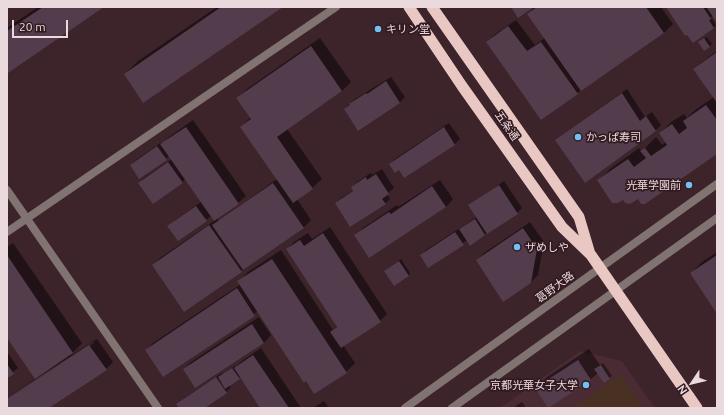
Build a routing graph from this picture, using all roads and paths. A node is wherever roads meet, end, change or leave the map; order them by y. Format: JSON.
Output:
{"nodes":[{"id":1,"x":336,"y":7,"type":"edge"},
{"id":2,"x":409,"y":7,"type":"edge"},
{"id":3,"x":432,"y":7,"type":"edge"},
{"id":4,"x":717,"y":184,"type":"edge"},
{"id":5,"x":7,"y":190,"type":"edge"},
{"id":6,"x":26,"y":218,"type":"junction"},
{"id":7,"x":717,"y":218,"type":"edge"},
{"id":8,"x":7,"y":232,"type":"edge"},
{"id":9,"x":591,"y":255,"type":"junction"},
{"id":10,"x":600,"y":268,"type":"junction"},
{"id":11,"x":615,"y":291,"type":"junction"},
{"id":12,"x":158,"y":408,"type":"edge"},
{"id":13,"x":405,"y":408,"type":"edge"},
{"id":14,"x":452,"y":408,"type":"edge"},
{"id":15,"x":697,"y":408,"type":"edge"}],
"edges":[{"from":1,"to":6,"type":"street"},
{"from":2,"to":9,"type":"highway","name":"五条通"},
{"from":3,"to":9,"type":"highway","name":"五条通"},
{"from":4,"to":10,"type":"street","name":"葛野大路"},
{"from":5,"to":6,"type":"street"},
{"from":6,"to":8,"type":"street"},
{"from":6,"to":12,"type":"street"},
{"from":7,"to":11,"type":"street"},
{"from":9,"to":10,"type":"highway","name":"五条通"},
{"from":10,"to":11,"type":"highway","name":"五条通"},
{"from":10,"to":13,"type":"street","name":"葛野大路"},
{"from":11,"to":14,"type":"street"},
{"from":11,"to":15,"type":"highway","name":"五条通"}]}
